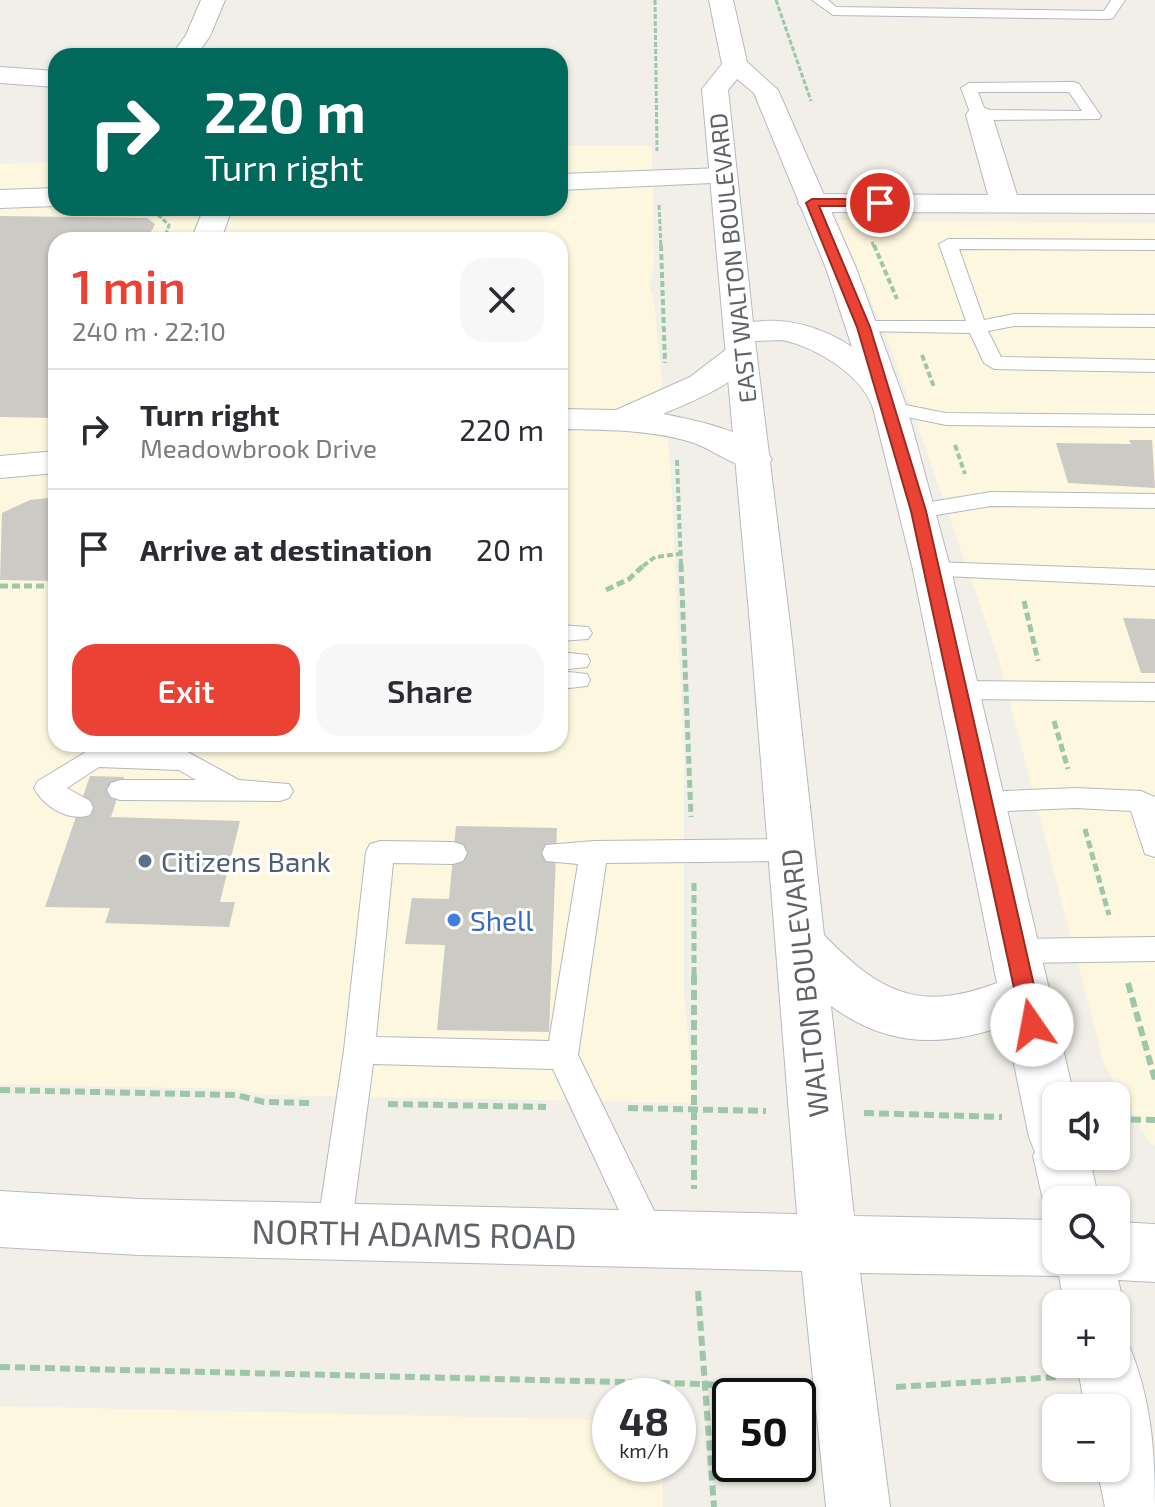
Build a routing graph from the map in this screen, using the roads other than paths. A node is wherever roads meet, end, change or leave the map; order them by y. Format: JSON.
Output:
{"nodes":[{"id":1,"x":213,"y":0,"type":"edge"},
{"id":2,"x":721,"y":0,"type":"edge"},
{"id":3,"x":819,"y":0,"type":"edge"},
{"id":4,"x":1118,"y":0,"type":"edge"},
{"id":5,"x":189,"y":48,"type":"edge"},
{"id":6,"x":735,"y":65,"type":"junction"},
{"id":7,"x":0,"y":75,"type":"edge"},
{"id":8,"x":48,"y":78,"type":"edge"},
{"id":9,"x":979,"y":115,"type":"junction"},
{"id":10,"x":770,"y":152,"type":"junction"},
{"id":11,"x":722,"y":164,"type":"junction"},
{"id":12,"x":568,"y":182,"type":"edge"},
{"id":13,"x":48,"y":197,"type":"edge"},
{"id":14,"x":0,"y":199,"type":"edge"},
{"id":15,"x":812,"y":203,"type":"junction"},
{"id":16,"x":1005,"y":203,"type":"junction"},
{"id":17,"x":1155,"y":204,"type":"edge"},
{"id":18,"x":1155,"y":245,"type":"edge"},
{"id":19,"x":1155,"y":321,"type":"edge"},
{"id":20,"x":864,"y":327,"type":"junction"},
{"id":21,"x":977,"y":327,"type":"junction"},
{"id":22,"x":739,"y":344,"type":"junction"},
{"id":23,"x":1155,"y":366,"type":"edge"},
{"id":24,"x":887,"y":397,"type":"junction"},
{"id":25,"x":674,"y":412,"type":"junction"},
{"id":26,"x":568,"y":419,"type":"edge"},
{"id":27,"x":1155,"y":421,"type":"edge"},
{"id":28,"x":754,"y":459,"type":"junction"},
{"id":29,"x":48,"y":463,"type":"edge"},
{"id":30,"x":0,"y":467,"type":"edge"},
{"id":31,"x":1155,"y":501,"type":"edge"},
{"id":32,"x":918,"y":511,"type":"junction"},
{"id":33,"x":932,"y":570,"type":"junction"},
{"id":34,"x":1155,"y":578,"type":"edge"},
{"id":35,"x":958,"y":690,"type":"junction"},
{"id":36,"x":1155,"y":692,"type":"edge"},
{"id":37,"x":233,"y":790,"type":"junction"},
{"id":38,"x":280,"y":791,"type":"dead end"},
{"id":39,"x":83,"y":798,"type":"dead end"},
{"id":40,"x":117,"y":799,"type":"dead end"},
{"id":41,"x":983,"y":802,"type":"junction"},
{"id":42,"x":1148,"y":806,"type":"edge"},
{"id":43,"x":1155,"y":846,"type":"edge"},
{"id":44,"x":791,"y":850,"type":"junction"},
{"id":45,"x":594,"y":852,"type":"junction"},
{"id":46,"x":453,"y":853,"type":"dead end"},
{"id":47,"x":556,"y":853,"type":"dead end"},
{"id":48,"x":800,"y":943,"type":"junction"},
{"id":49,"x":1155,"y":949,"type":"edge"},
{"id":50,"x":1021,"y":972,"type":"junction"},
{"id":51,"x":359,"y":1050,"type":"junction"},
{"id":52,"x":562,"y":1055,"type":"junction"},
{"id":53,"x":1044,"y":1082,"type":"edge"},
{"id":54,"x":0,"y":1219,"type":"edge"},
{"id":55,"x":334,"y":1230,"type":"junction"},
{"id":56,"x":650,"y":1239,"type":"junction"},
{"id":57,"x":828,"y":1245,"type":"junction"},
{"id":58,"x":1042,"y":1249,"type":"edge"},
{"id":59,"x":1130,"y":1252,"type":"edge"},
{"id":60,"x":1155,"y":1253,"type":"edge"},
{"id":61,"x":1092,"y":1378,"type":"edge"},
{"id":62,"x":1105,"y":1394,"type":"edge"},
{"id":63,"x":1130,"y":1474,"type":"edge"},
{"id":64,"x":858,"y":1507,"type":"edge"},
{"id":65,"x":1137,"y":1507,"type":"edge"}],
"edges":[{"from":1,"to":5,"type":"main road"},
{"from":2,"to":6,"type":"main road"},
{"from":3,"to":4,"type":"lane"},
{"from":6,"to":10,"type":"main road"},
{"from":6,"to":11,"type":"main road","name":"EAST WALTON BOULEVARD"},
{"from":7,"to":8,"type":"main road"},
{"from":9,"to":9,"type":"lane"},
{"from":9,"to":16,"type":"main road"},
{"from":10,"to":11,"type":"main road"},
{"from":10,"to":15,"type":"main road"},
{"from":11,"to":12,"type":"main road"},
{"from":11,"to":22,"type":"main road","name":"EAST WALTON BOULEVARD"},
{"from":13,"to":14,"type":"main road"},
{"from":15,"to":16,"type":"main road"},
{"from":15,"to":20,"type":"main road"},
{"from":16,"to":17,"type":"main road"},
{"from":18,"to":21,"type":"lane"},
{"from":19,"to":21,"type":"lane"},
{"from":20,"to":21,"type":"lane"},
{"from":20,"to":24,"type":"main road"},
{"from":21,"to":23,"type":"lane"},
{"from":22,"to":24,"type":"main road"},
{"from":22,"to":25,"type":"main road"},
{"from":22,"to":28,"type":"main road","name":"EAST WALTON BOULEVARD"},
{"from":24,"to":27,"type":"lane"},
{"from":24,"to":32,"type":"main road"},
{"from":25,"to":26,"type":"main road"},
{"from":25,"to":28,"type":"main road"},
{"from":28,"to":44,"type":"main road","name":"WALTON BOULEVARD"},
{"from":29,"to":30,"type":"main road"},
{"from":31,"to":32,"type":"lane"},
{"from":32,"to":33,"type":"main road"},
{"from":33,"to":34,"type":"lane"},
{"from":33,"to":35,"type":"main road"},
{"from":35,"to":36,"type":"lane"},
{"from":35,"to":41,"type":"main road"},
{"from":37,"to":38,"type":"lane"},
{"from":37,"to":39,"type":"lane"},
{"from":37,"to":40,"type":"lane"},
{"from":41,"to":42,"type":"lane"},
{"from":41,"to":50,"type":"main road"},
{"from":42,"to":43,"type":"lane"},
{"from":44,"to":45,"type":"lane"},
{"from":44,"to":48,"type":"main road","name":"WALTON BOULEVARD"},
{"from":45,"to":47,"type":"lane"},
{"from":45,"to":52,"type":"lane"},
{"from":46,"to":51,"type":"lane"},
{"from":48,"to":50,"type":"main road"},
{"from":48,"to":57,"type":"main road","name":"WALTON BOULEVARD"},
{"from":49,"to":50,"type":"lane"},
{"from":50,"to":53,"type":"main road"},
{"from":51,"to":52,"type":"lane"},
{"from":51,"to":55,"type":"lane"},
{"from":52,"to":56,"type":"lane"},
{"from":54,"to":55,"type":"main road","name":"NORTH ADAMS ROAD"},
{"from":55,"to":56,"type":"main road","name":"NORTH ADAMS ROAD"},
{"from":56,"to":57,"type":"main road","name":"NORTH ADAMS ROAD"},
{"from":57,"to":58,"type":"main road","name":"NORTH ADAMS ROAD"},
{"from":57,"to":64,"type":"main road","name":"WALTON BOULEVARD"},
{"from":59,"to":60,"type":"main road"},
{"from":61,"to":62,"type":"main road"},
{"from":63,"to":65,"type":"main road"}]}
